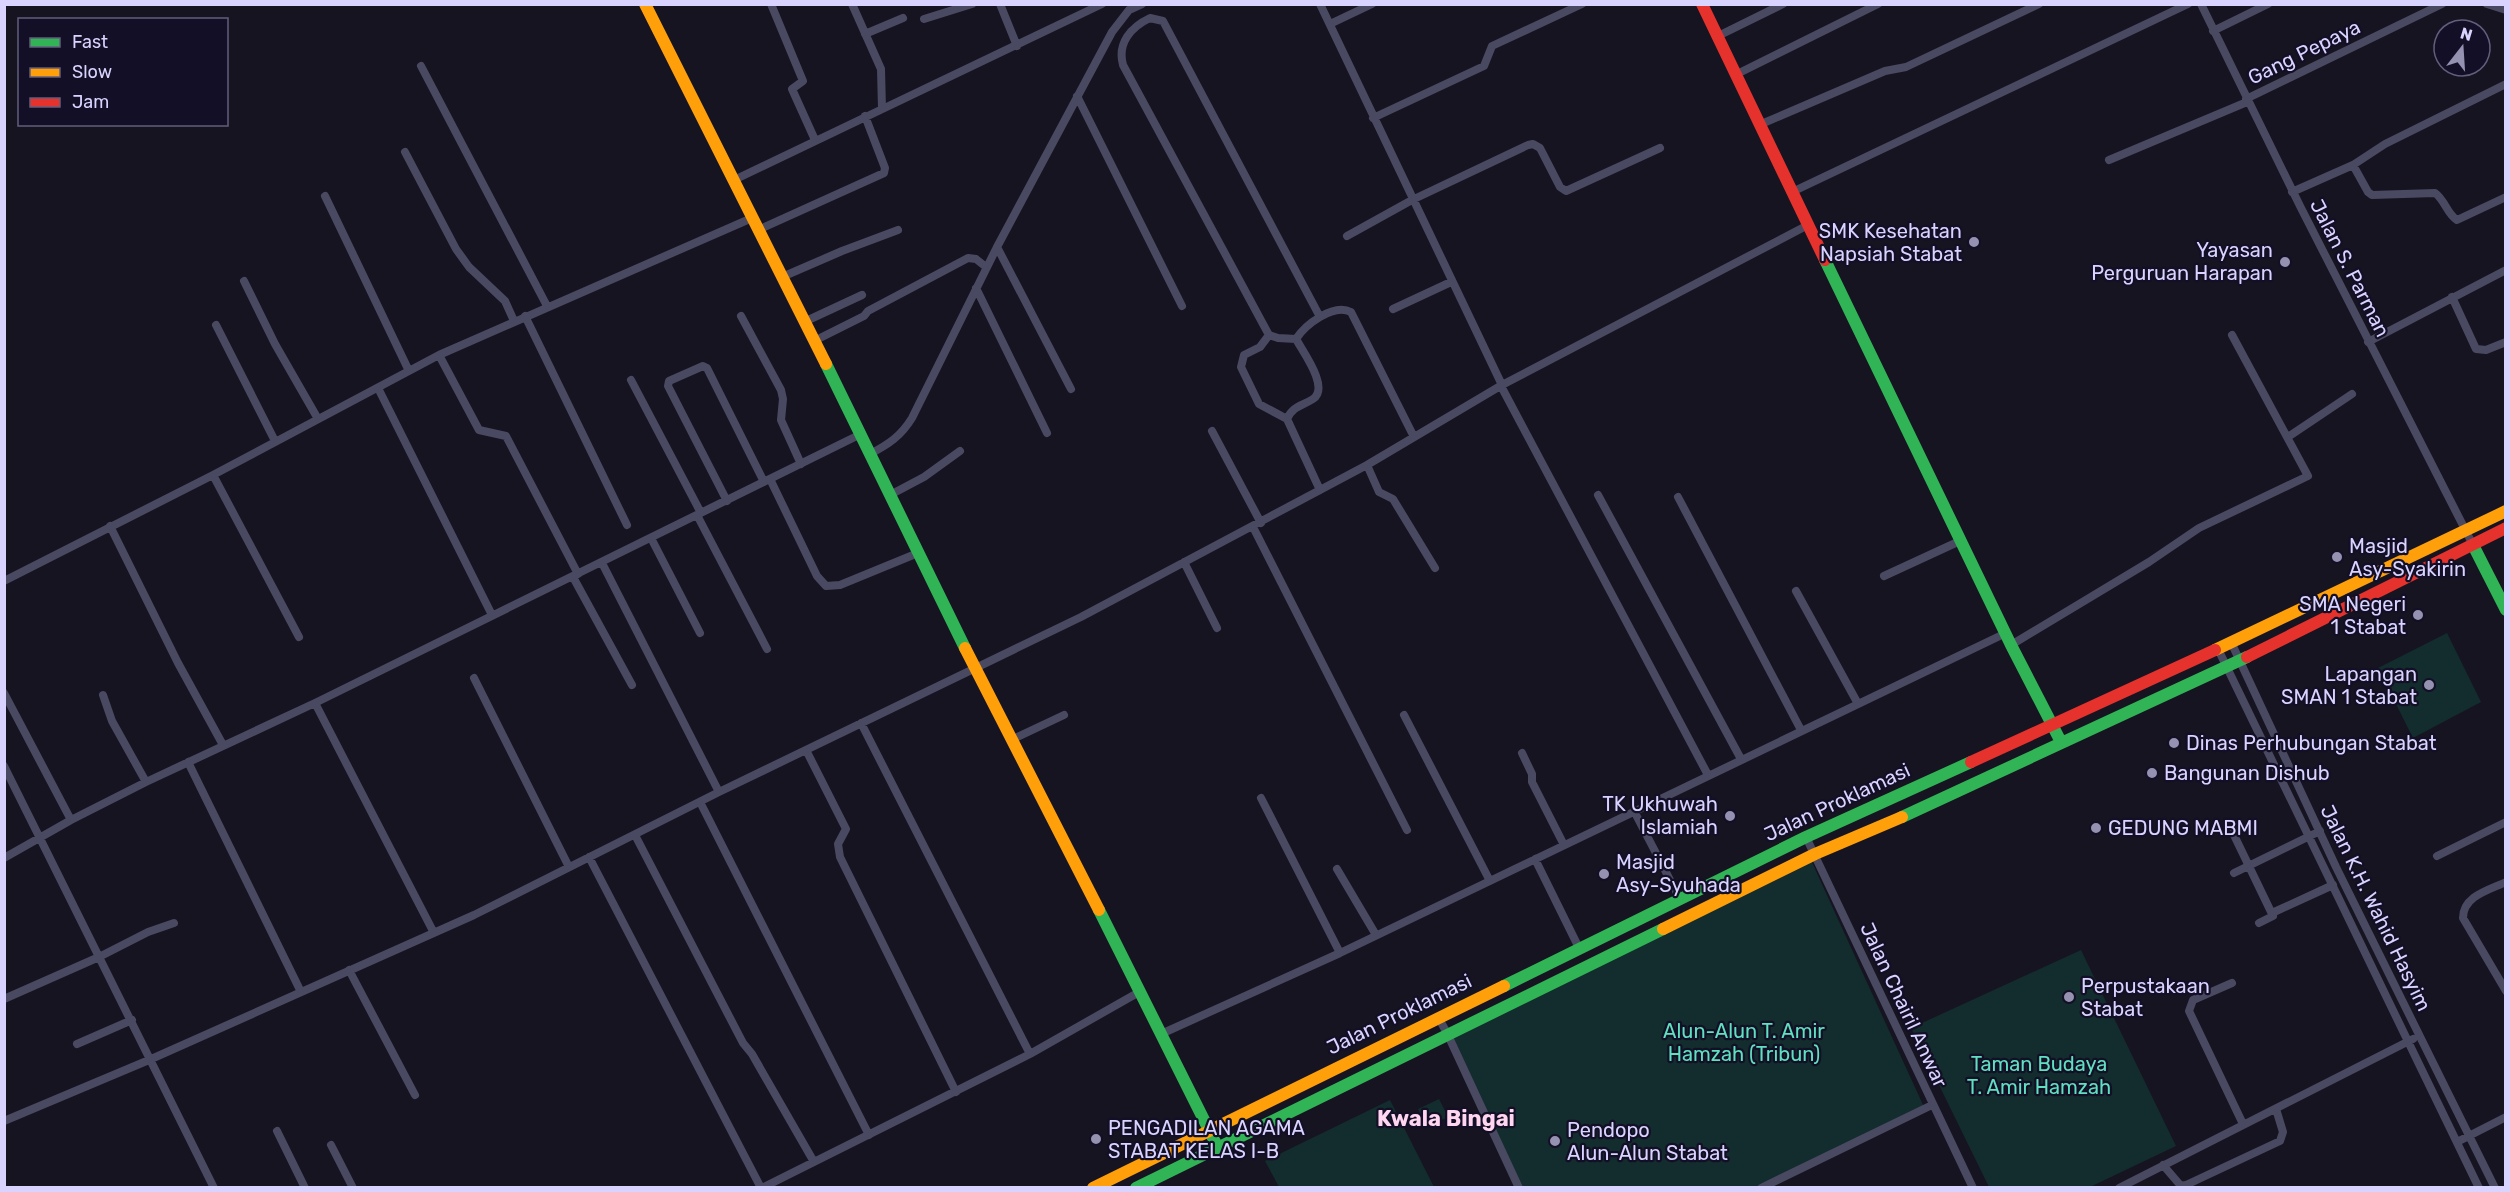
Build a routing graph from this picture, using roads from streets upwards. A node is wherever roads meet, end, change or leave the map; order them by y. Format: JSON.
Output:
{"nodes":[{"id":1,"x":645,"y":4,"type":"edge"},
{"id":2,"x":771,"y":4,"type":"edge"},
{"id":3,"x":852,"y":4,"type":"edge"},
{"id":4,"x":972,"y":4,"type":"edge"},
{"id":5,"x":1000,"y":4,"type":"edge"},
{"id":6,"x":1102,"y":4,"type":"edge"},
{"id":7,"x":1142,"y":4,"type":"edge"},
{"id":8,"x":1320,"y":4,"type":"edge"},
{"id":9,"x":1372,"y":4,"type":"edge"},
{"id":10,"x":1582,"y":4,"type":"edge"},
{"id":11,"x":1702,"y":4,"type":"edge"},
{"id":12,"x":1783,"y":4,"type":"edge"},
{"id":13,"x":1878,"y":4,"type":"edge"},
{"id":14,"x":2039,"y":4,"type":"edge"},
{"id":15,"x":2188,"y":4,"type":"edge"},
{"id":16,"x":2201,"y":4,"type":"edge"},
{"id":17,"x":2268,"y":4,"type":"edge"},
{"id":18,"x":2442,"y":4,"type":"edge"},
{"id":19,"x":2487,"y":4,"type":"edge"},
{"id":20,"x":953,"y":7,"type":"edge"},
{"id":21,"x":2505,"y":10,"type":"edge"},
{"id":22,"x":903,"y":18,"type":"dead end"},
{"id":23,"x":924,"y":19,"type":"dead end"},
{"id":24,"x":1330,"y":24,"type":"junction"},
{"id":25,"x":2213,"y":31,"type":"junction"},
{"id":26,"x":865,"y":34,"type":"junction"},
{"id":27,"x":1716,"y":37,"type":"junction"},
{"id":28,"x":1017,"y":46,"type":"junction"},
{"id":29,"x":421,"y":66,"type":"dead end"},
{"id":30,"x":1735,"y":75,"type":"junction"},
{"id":31,"x":2505,"y":84,"type":"edge"},
{"id":32,"x":1077,"y":96,"type":"junction"},
{"id":33,"x":2247,"y":100,"type":"junction"},
{"id":34,"x":882,"y":109,"type":"junction"},
{"id":35,"x":865,"y":116,"type":"junction"},
{"id":36,"x":1373,"y":118,"type":"junction"},
{"id":37,"x":1759,"y":125,"type":"junction"},
{"id":38,"x":814,"y":141,"type":"junction"},
{"id":39,"x":1660,"y":148,"type":"dead end"},
{"id":40,"x":405,"y":152,"type":"dead end"},
{"id":41,"x":2109,"y":160,"type":"dead end"},
{"id":42,"x":2353,"y":165,"type":"junction"},
{"id":43,"x":734,"y":180,"type":"junction"},
{"id":44,"x":1792,"y":192,"type":"junction"},
{"id":45,"x":2292,"y":192,"type":"junction"},
{"id":46,"x":325,"y":196,"type":"dead end"},
{"id":47,"x":2505,"y":197,"type":"edge"},
{"id":48,"x":1412,"y":200,"type":"junction"},
{"id":49,"x":755,"y":224,"type":"junction"},
{"id":50,"x":1808,"y":225,"type":"junction"},
{"id":51,"x":898,"y":230,"type":"dead end"},
{"id":52,"x":1347,"y":236,"type":"dead end"},
{"id":53,"x":997,"y":247,"type":"junction"},
{"id":54,"x":985,"y":266,"type":"junction"},
{"id":55,"x":2505,"y":270,"type":"edge"},
{"id":56,"x":782,"y":277,"type":"junction"},
{"id":57,"x":244,"y":281,"type":"dead end"},
{"id":58,"x":1451,"y":282,"type":"junction"},
{"id":59,"x":976,"y":288,"type":"junction"},
{"id":60,"x":862,"y":295,"type":"dead end"},
{"id":61,"x":2452,"y":297,"type":"junction"},
{"id":62,"x":547,"y":306,"type":"junction"},
{"id":63,"x":1182,"y":306,"type":"dead end"},
{"id":64,"x":1393,"y":309,"type":"dead end"},
{"id":65,"x":525,"y":316,"type":"junction"},
{"id":66,"x":741,"y":316,"type":"dead end"},
{"id":67,"x":1320,"y":317,"type":"junction"},
{"id":68,"x":514,"y":321,"type":"junction"},
{"id":69,"x":804,"y":322,"type":"junction"},
{"id":70,"x":216,"y":325,"type":"dead end"},
{"id":71,"x":1269,"y":335,"type":"junction"},
{"id":72,"x":2232,"y":335,"type":"dead end"},
{"id":73,"x":1296,"y":339,"type":"junction"},
{"id":74,"x":814,"y":341,"type":"junction"},
{"id":75,"x":2368,"y":342,"type":"junction"},
{"id":76,"x":2505,"y":342,"type":"edge"},
{"id":77,"x":439,"y":355,"type":"junction"},
{"id":78,"x":409,"y":371,"type":"junction"},
{"id":79,"x":631,"y":380,"type":"dead end"},
{"id":80,"x":1501,"y":386,"type":"junction"},
{"id":81,"x":378,"y":388,"type":"junction"},
{"id":82,"x":1071,"y":389,"type":"dead end"},
{"id":83,"x":2352,"y":394,"type":"dead end"},
{"id":84,"x":318,"y":419,"type":"junction"},
{"id":85,"x":1287,"y":419,"type":"junction"},
{"id":86,"x":1212,"y":431,"type":"dead end"},
{"id":87,"x":1047,"y":433,"type":"dead end"},
{"id":88,"x":861,"y":434,"type":"junction"},
{"id":89,"x":1414,"y":437,"type":"junction"},
{"id":90,"x":2288,"y":437,"type":"junction"},
{"id":91,"x":275,"y":441,"type":"junction"},
{"id":92,"x":960,"y":451,"type":"dead end"},
{"id":93,"x":870,"y":454,"type":"junction"},
{"id":94,"x":801,"y":464,"type":"junction"},
{"id":95,"x":1367,"y":465,"type":"junction"},
{"id":96,"x":213,"y":475,"type":"junction"},
{"id":97,"x":767,"y":481,"type":"junction"},
{"id":98,"x":1320,"y":490,"type":"junction"},
{"id":99,"x":890,"y":495,"type":"junction"},
{"id":100,"x":1598,"y":495,"type":"dead end"},
{"id":101,"x":1678,"y":497,"type":"dead end"},
{"id":102,"x":727,"y":501,"type":"junction"},
{"id":103,"x":2505,"y":510,"type":"edge"},
{"id":104,"x":699,"y":516,"type":"junction"},
{"id":105,"x":627,"y":525,"type":"dead end"},
{"id":106,"x":1257,"y":525,"type":"junction"},
{"id":107,"x":110,"y":526,"type":"junction"},
{"id":108,"x":2505,"y":528,"type":"edge"},
{"id":109,"x":2465,"y":530,"type":"junction"},
{"id":110,"x":1962,"y":540,"type":"junction"},
{"id":111,"x":654,"y":544,"type":"junction"},
{"id":112,"x":2473,"y":545,"type":"junction"},
{"id":113,"x":918,"y":553,"type":"junction"},
{"id":114,"x":1184,"y":562,"type":"junction"},
{"id":115,"x":603,"y":565,"type":"junction"},
{"id":116,"x":1435,"y":568,"type":"dead end"},
{"id":117,"x":1884,"y":576,"type":"dead end"},
{"id":118,"x":576,"y":577,"type":"junction"},
{"id":119,"x":4,"y":580,"type":"edge"},
{"id":120,"x":1796,"y":591,"type":"dead end"},
{"id":121,"x":2505,"y":610,"type":"edge"},
{"id":122,"x":492,"y":615,"type":"junction"},
{"id":123,"x":1217,"y":628,"type":"dead end"},
{"id":124,"x":700,"y":633,"type":"dead end"},
{"id":125,"x":2006,"y":633,"type":"junction"},
{"id":126,"x":299,"y":637,"type":"dead end"},
{"id":127,"x":2231,"y":642,"type":"junction"},
{"id":128,"x":2011,"y":645,"type":"junction"},
{"id":129,"x":767,"y":649,"type":"dead end"},
{"id":130,"x":2218,"y":649,"type":"junction"},
{"id":131,"x":2240,"y":660,"type":"junction"},
{"id":132,"x":2227,"y":666,"type":"junction"},
{"id":133,"x":975,"y":669,"type":"junction"},
{"id":134,"x":474,"y":678,"type":"dead end"},
{"id":135,"x":632,"y":685,"type":"dead end"},
{"id":136,"x":4,"y":693,"type":"edge"},
{"id":137,"x":103,"y":695,"type":"dead end"},
{"id":138,"x":1857,"y":702,"type":"junction"},
{"id":139,"x":315,"y":703,"type":"junction"},
{"id":140,"x":1064,"y":715,"type":"dead end"},
{"id":141,"x":1404,"y":715,"type":"dead end"},
{"id":142,"x":861,"y":723,"type":"junction"},
{"id":143,"x":2052,"y":724,"type":"junction"},
{"id":144,"x":1801,"y":730,"type":"junction"},
{"id":145,"x":1011,"y":740,"type":"junction"},
{"id":146,"x":2061,"y":742,"type":"junction"},
{"id":147,"x":223,"y":745,"type":"junction"},
{"id":148,"x":806,"y":750,"type":"junction"},
{"id":149,"x":1522,"y":753,"type":"dead end"},
{"id":150,"x":1741,"y":759,"type":"junction"},
{"id":151,"x":188,"y":762,"type":"junction"},
{"id":152,"x":4,"y":766,"type":"edge"},
{"id":153,"x":1708,"y":775,"type":"junction"},
{"id":154,"x":146,"y":782,"type":"junction"},
{"id":155,"x":719,"y":792,"type":"junction"},
{"id":156,"x":1261,"y":798,"type":"dead end"},
{"id":157,"x":700,"y":802,"type":"junction"},
{"id":158,"x":1634,"y":811,"type":"junction"},
{"id":159,"x":71,"y":820,"type":"junction"},
{"id":160,"x":2505,"y":822,"type":"edge"},
{"id":161,"x":1407,"y":830,"type":"dead end"},
{"id":162,"x":2320,"y":831,"type":"junction"},
{"id":163,"x":2233,"y":833,"type":"dead end"},
{"id":164,"x":635,"y":835,"type":"junction"},
{"id":165,"x":1806,"y":837,"type":"junction"},
{"id":166,"x":2309,"y":837,"type":"junction"},
{"id":167,"x":41,"y":839,"type":"junction"},
{"id":168,"x":1564,"y":845,"type":"junction"},
{"id":169,"x":1815,"y":854,"type":"junction"},
{"id":170,"x":2437,"y":856,"type":"dead end"},
{"id":171,"x":589,"y":857,"type":"junction"},
{"id":172,"x":4,"y":858,"type":"edge"},
{"id":173,"x":1535,"y":859,"type":"junction"},
{"id":174,"x":2249,"y":865,"type":"junction"},
{"id":175,"x":569,"y":867,"type":"junction"},
{"id":176,"x":1337,"y":869,"type":"dead end"},
{"id":177,"x":2234,"y":873,"type":"dead end"},
{"id":178,"x":1490,"y":881,"type":"junction"},
{"id":179,"x":2505,"y":882,"type":"edge"},
{"id":180,"x":2333,"y":885,"type":"junction"},
{"id":181,"x":1680,"y":899,"type":"junction"},
{"id":182,"x":2272,"y":913,"type":"junction"},
{"id":183,"x":2259,"y":922,"type":"dead end"},
{"id":184,"x":174,"y":923,"type":"dead end"},
{"id":185,"x":434,"y":933,"type":"junction"},
{"id":186,"x":1376,"y":935,"type":"junction"},
{"id":187,"x":1579,"y":948,"type":"junction"},
{"id":188,"x":1340,"y":953,"type":"junction"},
{"id":189,"x":99,"y":957,"type":"junction"},
{"id":190,"x":349,"y":970,"type":"junction"},
{"id":191,"x":2232,"y":983,"type":"dead end"},
{"id":192,"x":1141,"y":991,"type":"junction"},
{"id":193,"x":2505,"y":991,"type":"edge"},
{"id":194,"x":301,"y":992,"type":"junction"},
{"id":195,"x":4,"y":999,"type":"edge"},
{"id":196,"x":1438,"y":1017,"type":"junction"},
{"id":197,"x":132,"y":1020,"type":"junction"},
{"id":198,"x":1448,"y":1033,"type":"junction"},
{"id":199,"x":1161,"y":1034,"type":"junction"},
{"id":200,"x":2420,"y":1035,"type":"junction"},
{"id":201,"x":2409,"y":1042,"type":"junction"},
{"id":202,"x":77,"y":1044,"type":"dead end"},
{"id":203,"x":1030,"y":1054,"type":"junction"},
{"id":204,"x":149,"y":1060,"type":"junction"},
{"id":205,"x":956,"y":1092,"type":"junction"},
{"id":206,"x":415,"y":1095,"type":"dead end"},
{"id":207,"x":1932,"y":1105,"type":"junction"},
{"id":208,"x":2276,"y":1109,"type":"junction"},
{"id":209,"x":2505,"y":1117,"type":"edge"},
{"id":210,"x":4,"y":1121,"type":"edge"},
{"id":211,"x":2243,"y":1124,"type":"junction"},
{"id":212,"x":1208,"y":1130,"type":"junction"},
{"id":213,"x":277,"y":1131,"type":"dead end"},
{"id":214,"x":869,"y":1135,"type":"junction"},
{"id":215,"x":2470,"y":1136,"type":"junction"},
{"id":216,"x":2457,"y":1142,"type":"junction"},
{"id":217,"x":331,"y":1145,"type":"dead end"},
{"id":218,"x":1218,"y":1148,"type":"junction"},
{"id":219,"x":814,"y":1162,"type":"junction"},
{"id":220,"x":2163,"y":1165,"type":"junction"},
{"id":221,"x":214,"y":1188,"type":"edge"},
{"id":222,"x":306,"y":1188,"type":"edge"},
{"id":223,"x":353,"y":1188,"type":"edge"},
{"id":224,"x":761,"y":1188,"type":"edge"},
{"id":225,"x":1093,"y":1188,"type":"edge"},
{"id":226,"x":1136,"y":1188,"type":"edge"},
{"id":227,"x":1519,"y":1188,"type":"edge"},
{"id":228,"x":1761,"y":1188,"type":"edge"},
{"id":229,"x":1973,"y":1188,"type":"edge"},
{"id":230,"x":2119,"y":1188,"type":"edge"},
{"id":231,"x":2479,"y":1188,"type":"edge"},
{"id":232,"x":2494,"y":1188,"type":"edge"}],
"edges":[{"from":1,"to":43,"type":"street"},
{"from":2,"to":38,"type":"street"},
{"from":3,"to":26,"type":"street"},
{"from":4,"to":20,"type":"street"},
{"from":5,"to":28,"type":"street"},
{"from":6,"to":28,"type":"street"},
{"from":7,"to":32,"type":"street"},
{"from":8,"to":24,"type":"street"},
{"from":9,"to":24,"type":"street"},
{"from":10,"to":36,"type":"street"},
{"from":11,"to":27,"type":"street"},
{"from":12,"to":27,"type":"street"},
{"from":13,"to":30,"type":"street"},
{"from":14,"to":37,"type":"street"},
{"from":15,"to":44,"type":"street"},
{"from":16,"to":25,"type":"street","name":"Jalan S. Parman"},
{"from":17,"to":25,"type":"street"},
{"from":18,"to":33,"type":"street","name":"Gang Pepaya"},
{"from":19,"to":21,"type":"street"},
{"from":20,"to":23,"type":"street"},
{"from":22,"to":26,"type":"street"},
{"from":24,"to":36,"type":"street"},
{"from":25,"to":33,"type":"street","name":"Jalan S. Parman"},
{"from":26,"to":34,"type":"street"},
{"from":27,"to":30,"type":"street"},
{"from":28,"to":34,"type":"street"},
{"from":29,"to":62,"type":"street"},
{"from":30,"to":37,"type":"street"},
{"from":31,"to":42,"type":"street"},
{"from":32,"to":53,"type":"street"},
{"from":32,"to":63,"type":"street"},
{"from":33,"to":41,"type":"street","name":"Gang Pepaya"},
{"from":33,"to":45,"type":"street","name":"Jalan S. Parman"},
{"from":34,"to":35,"type":"street"},
{"from":35,"to":38,"type":"street"},
{"from":35,"to":49,"type":"street"},
{"from":36,"to":48,"type":"street"},
{"from":37,"to":44,"type":"street"},
{"from":38,"to":43,"type":"street"},
{"from":39,"to":48,"type":"street"},
{"from":40,"to":68,"type":"street"},
{"from":42,"to":45,"type":"street"},
{"from":42,"to":47,"type":"street"},
{"from":43,"to":49,"type":"street"},
{"from":44,"to":50,"type":"street"},
{"from":45,"to":75,"type":"street","name":"Jalan S. Parman"},
{"from":46,"to":78,"type":"street"},
{"from":48,"to":52,"type":"street"},
{"from":48,"to":58,"type":"street"},
{"from":49,"to":56,"type":"street"},
{"from":49,"to":62,"type":"street"},
{"from":50,"to":80,"type":"street"},
{"from":50,"to":110,"type":"street"},
{"from":51,"to":56,"type":"street"},
{"from":53,"to":54,"type":"street"},
{"from":53,"to":82,"type":"street"},
{"from":54,"to":59,"type":"street"},
{"from":54,"to":74,"type":"street"},
{"from":55,"to":61,"type":"street"},
{"from":56,"to":69,"type":"street"},
{"from":57,"to":84,"type":"street"},
{"from":58,"to":64,"type":"street"},
{"from":58,"to":80,"type":"street"},
{"from":59,"to":87,"type":"street"},
{"from":59,"to":93,"type":"street"},
{"from":60,"to":69,"type":"street"},
{"from":61,"to":75,"type":"street"},
{"from":61,"to":76,"type":"street"},
{"from":62,"to":65,"type":"street"},
{"from":65,"to":68,"type":"street"},
{"from":65,"to":105,"type":"street"},
{"from":66,"to":94,"type":"street"},
{"from":67,"to":71,"type":"street"},
{"from":67,"to":73,"type":"street"},
{"from":67,"to":89,"type":"street"},
{"from":68,"to":77,"type":"street"},
{"from":69,"to":74,"type":"street"},
{"from":70,"to":91,"type":"street"},
{"from":71,"to":73,"type":"street"},
{"from":71,"to":85,"type":"street"},
{"from":72,"to":90,"type":"street"},
{"from":73,"to":85,"type":"street"},
{"from":74,"to":88,"type":"street"},
{"from":75,"to":109,"type":"street","name":"Jalan S. Parman"},
{"from":77,"to":78,"type":"street"},
{"from":77,"to":118,"type":"street"},
{"from":78,"to":81,"type":"street"},
{"from":79,"to":104,"type":"street"},
{"from":80,"to":89,"type":"street"},
{"from":80,"to":153,"type":"street"},
{"from":81,"to":84,"type":"street"},
{"from":81,"to":122,"type":"street"},
{"from":83,"to":90,"type":"street"},
{"from":84,"to":91,"type":"street"},
{"from":85,"to":98,"type":"street"},
{"from":86,"to":106,"type":"street"},
{"from":88,"to":93,"type":"street"},
{"from":88,"to":94,"type":"street"},
{"from":89,"to":95,"type":"street"},
{"from":90,"to":128,"type":"street"},
{"from":91,"to":96,"type":"street"},
{"from":92,"to":99,"type":"street"},
{"from":93,"to":99,"type":"street"},
{"from":94,"to":97,"type":"street"},
{"from":95,"to":98,"type":"street"},
{"from":95,"to":116,"type":"street"},
{"from":96,"to":107,"type":"street"},
{"from":96,"to":126,"type":"street"},
{"from":97,"to":102,"type":"street"},
{"from":97,"to":102,"type":"street"},
{"from":97,"to":113,"type":"street"},
{"from":98,"to":106,"type":"street"},
{"from":99,"to":113,"type":"street"},
{"from":100,"to":150,"type":"street"},
{"from":101,"to":144,"type":"street"},
{"from":102,"to":104,"type":"street"},
{"from":103,"to":109,"type":"street","name":"Jalan Proklamasi"},
{"from":104,"to":111,"type":"street"},
{"from":104,"to":129,"type":"street"},
{"from":106,"to":114,"type":"street"},
{"from":106,"to":161,"type":"street"},
{"from":107,"to":119,"type":"street"},
{"from":107,"to":147,"type":"street"},
{"from":108,"to":112,"type":"street","name":"Jalan Proklamasi"},
{"from":109,"to":112,"type":"street","name":"Jalan S. Parman"},
{"from":109,"to":127,"type":"street","name":"Jalan Proklamasi"},
{"from":110,"to":117,"type":"street"},
{"from":110,"to":125,"type":"street"},
{"from":111,"to":115,"type":"street"},
{"from":111,"to":124,"type":"street"},
{"from":112,"to":121,"type":"street"},
{"from":112,"to":131,"type":"street","name":"Jalan Proklamasi"},
{"from":113,"to":133,"type":"street"},
{"from":114,"to":123,"type":"street"},
{"from":114,"to":133,"type":"street"},
{"from":115,"to":118,"type":"street"},
{"from":115,"to":155,"type":"street"},
{"from":118,"to":122,"type":"street"},
{"from":118,"to":135,"type":"street"},
{"from":120,"to":138,"type":"street"},
{"from":122,"to":139,"type":"street"},
{"from":125,"to":128,"type":"street"},
{"from":125,"to":138,"type":"street"},
{"from":127,"to":130,"type":"street","name":"Jalan Proklamasi"},
{"from":127,"to":131,"type":"street","name":"Jalan K.H. Wahid Hasyim"},
{"from":128,"to":143,"type":"street"},
{"from":130,"to":132,"type":"street","name":"Jalan K.H. Wahid Hasyim"},
{"from":130,"to":143,"type":"street","name":"Jalan Proklamasi"},
{"from":131,"to":132,"type":"street","name":"Jalan Proklamasi"},
{"from":131,"to":162,"type":"street","name":"Jalan K.H. Wahid Hasyim"},
{"from":132,"to":146,"type":"street","name":"Jalan Proklamasi"},
{"from":132,"to":166,"type":"street","name":"Jalan K.H. Wahid Hasyim"},
{"from":133,"to":142,"type":"street"},
{"from":133,"to":145,"type":"street"},
{"from":134,"to":175,"type":"street"},
{"from":136,"to":159,"type":"street"},
{"from":137,"to":154,"type":"street"},
{"from":138,"to":144,"type":"street"},
{"from":139,"to":147,"type":"street"},
{"from":139,"to":185,"type":"street"},
{"from":140,"to":145,"type":"street"},
{"from":141,"to":178,"type":"street"},
{"from":142,"to":148,"type":"street"},
{"from":142,"to":203,"type":"street"},
{"from":143,"to":146,"type":"street"},
{"from":143,"to":165,"type":"street","name":"Jalan Proklamasi"},
{"from":144,"to":150,"type":"street"},
{"from":145,"to":192,"type":"street"},
{"from":146,"to":169,"type":"street","name":"Jalan Proklamasi"},
{"from":147,"to":151,"type":"street"},
{"from":148,"to":155,"type":"street"},
{"from":148,"to":205,"type":"street"},
{"from":149,"to":168,"type":"street"},
{"from":150,"to":153,"type":"street"},
{"from":151,"to":154,"type":"street"},
{"from":151,"to":194,"type":"street"},
{"from":152,"to":167,"type":"street"},
{"from":153,"to":158,"type":"street"},
{"from":154,"to":159,"type":"street"},
{"from":155,"to":157,"type":"street"},
{"from":156,"to":188,"type":"street"},
{"from":157,"to":164,"type":"street"},
{"from":157,"to":214,"type":"street"},
{"from":158,"to":168,"type":"street"},
{"from":158,"to":181,"type":"street"},
{"from":159,"to":167,"type":"street"},
{"from":160,"to":170,"type":"street"},
{"from":162,"to":166,"type":"street"},
{"from":162,"to":200,"type":"street","name":"Jalan K.H. Wahid Hasyim"},
{"from":163,"to":174,"type":"street"},
{"from":164,"to":171,"type":"street"},
{"from":164,"to":219,"type":"street"},
{"from":165,"to":169,"type":"street","name":"Jalan Chairil Anwar"},
{"from":165,"to":181,"type":"street","name":"Jalan Proklamasi"},
{"from":166,"to":174,"type":"street"},
{"from":166,"to":180,"type":"street","name":"Jalan K.H. Wahid Hasyim"},
{"from":167,"to":172,"type":"street"},
{"from":167,"to":189,"type":"street"},
{"from":168,"to":173,"type":"street"},
{"from":169,"to":198,"type":"street","name":"Jalan Proklamasi"},
{"from":169,"to":207,"type":"street","name":"Jalan Chairil Anwar"},
{"from":171,"to":175,"type":"street"},
{"from":171,"to":224,"type":"street"},
{"from":173,"to":178,"type":"street"},
{"from":173,"to":187,"type":"street"},
{"from":174,"to":177,"type":"street"},
{"from":174,"to":182,"type":"street"},
{"from":175,"to":185,"type":"street"},
{"from":176,"to":186,"type":"street"},
{"from":178,"to":186,"type":"street"},
{"from":179,"to":193,"type":"street"},
{"from":180,"to":182,"type":"street"},
{"from":180,"to":201,"type":"street","name":"Jalan K.H. Wahid Hasyim"},
{"from":181,"to":187,"type":"street","name":"Jalan Proklamasi"},
{"from":182,"to":183,"type":"street"},
{"from":184,"to":189,"type":"street"},
{"from":185,"to":190,"type":"street"},
{"from":186,"to":188,"type":"street"},
{"from":187,"to":196,"type":"street","name":"Jalan Proklamasi"},
{"from":188,"to":199,"type":"street"},
{"from":189,"to":195,"type":"street"},
{"from":189,"to":197,"type":"street"},
{"from":190,"to":194,"type":"street"},
{"from":190,"to":206,"type":"street"},
{"from":191,"to":211,"type":"street"},
{"from":192,"to":199,"type":"street"},
{"from":192,"to":203,"type":"street"},
{"from":194,"to":204,"type":"street"},
{"from":196,"to":198,"type":"street"},
{"from":196,"to":212,"type":"street","name":"Jalan Proklamasi"},
{"from":197,"to":202,"type":"street"},
{"from":197,"to":204,"type":"street"},
{"from":198,"to":218,"type":"street","name":"Jalan Proklamasi"},
{"from":198,"to":227,"type":"street"},
{"from":199,"to":212,"type":"street"},
{"from":200,"to":201,"type":"street"},
{"from":200,"to":215,"type":"street","name":"Jalan K.H. Wahid Hasyim"},
{"from":201,"to":208,"type":"street"},
{"from":201,"to":216,"type":"street","name":"Jalan K.H. Wahid Hasyim"},
{"from":203,"to":205,"type":"street"},
{"from":204,"to":210,"type":"street"},
{"from":204,"to":221,"type":"street"},
{"from":205,"to":214,"type":"street"},
{"from":207,"to":228,"type":"street"},
{"from":207,"to":229,"type":"street","name":"Jalan Chairil Anwar"},
{"from":208,"to":211,"type":"street"},
{"from":208,"to":220,"type":"street"},
{"from":209,"to":215,"type":"street"},
{"from":211,"to":220,"type":"street"},
{"from":212,"to":218,"type":"street"},
{"from":212,"to":225,"type":"street","name":"Jalan Proklamasi"},
{"from":213,"to":222,"type":"street"},
{"from":214,"to":219,"type":"street"},
{"from":215,"to":216,"type":"street"},
{"from":215,"to":232,"type":"street","name":"Jalan K.H. Wahid Hasyim"},
{"from":216,"to":231,"type":"street","name":"Jalan K.H. Wahid Hasyim"},
{"from":217,"to":223,"type":"street"},
{"from":218,"to":226,"type":"street","name":"Jalan Proklamasi"},
{"from":219,"to":224,"type":"street"},
{"from":220,"to":230,"type":"street"}]}
